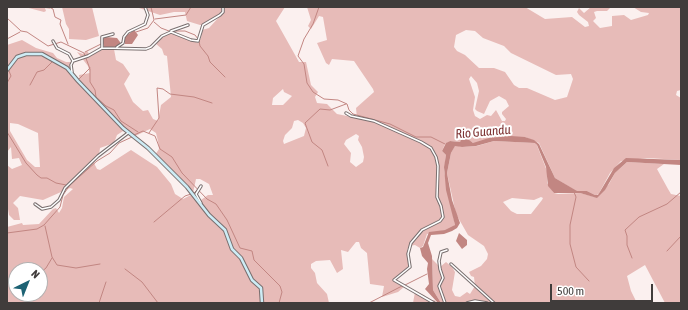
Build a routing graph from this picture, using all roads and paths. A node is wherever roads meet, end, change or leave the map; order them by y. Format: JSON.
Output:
{"nodes":[{"id":1,"x":146,"y":7,"type":"edge"},
{"id":2,"x":223,"y":7,"type":"edge"},
{"id":3,"x":188,"y":25,"type":"dead end"},
{"id":4,"x":168,"y":33,"type":"junction"},
{"id":5,"x":113,"y":34,"type":"dead end"},
{"id":6,"x":53,"y":41,"type":"dead end"},
{"id":7,"x":102,"y":48,"type":"junction"},
{"id":8,"x":116,"y":48,"type":"junction"},
{"id":9,"x":73,"y":61,"type":"junction"},
{"id":10,"x":7,"y":70,"type":"edge"},
{"id":11,"x":72,"y":74,"type":"junction"},
{"id":12,"x":346,"y":113,"type":"dead end"},
{"id":13,"x":128,"y":133,"type":"junction"},
{"id":14,"x":201,"y":186,"type":"dead end"},
{"id":15,"x":35,"y":204,"type":"dead end"},
{"id":16,"x":201,"y":204,"type":"junction"},
{"id":17,"x":447,"y":250,"type":"dead end"},
{"id":18,"x":451,"y":264,"type":"dead end"},
{"id":19,"x":262,"y":303,"type":"edge"},
{"id":20,"x":434,"y":303,"type":"edge"},
{"id":21,"x":445,"y":303,"type":"edge"},
{"id":22,"x":467,"y":303,"type":"edge"},
{"id":23,"x":487,"y":303,"type":"edge"},
{"id":24,"x":494,"y":303,"type":"edge"}],
"edges":[{"from":1,"to":8,"type":"street"},
{"from":2,"to":4,"type":"street"},
{"from":3,"to":4,"type":"street"},
{"from":4,"to":8,"type":"street"},
{"from":5,"to":7,"type":"street"},
{"from":6,"to":9,"type":"street"},
{"from":7,"to":8,"type":"street"},
{"from":7,"to":9,"type":"street"},
{"from":9,"to":11,"type":"street"},
{"from":10,"to":11,"type":"main road"},
{"from":11,"to":13,"type":"main road"},
{"from":12,"to":20,"type":"street"},
{"from":13,"to":15,"type":"street"},
{"from":13,"to":16,"type":"main road"},
{"from":14,"to":16,"type":"street"},
{"from":16,"to":19,"type":"main road"},
{"from":17,"to":21,"type":"street"},
{"from":18,"to":24,"type":"street"},
{"from":22,"to":23,"type":"street"}]}
